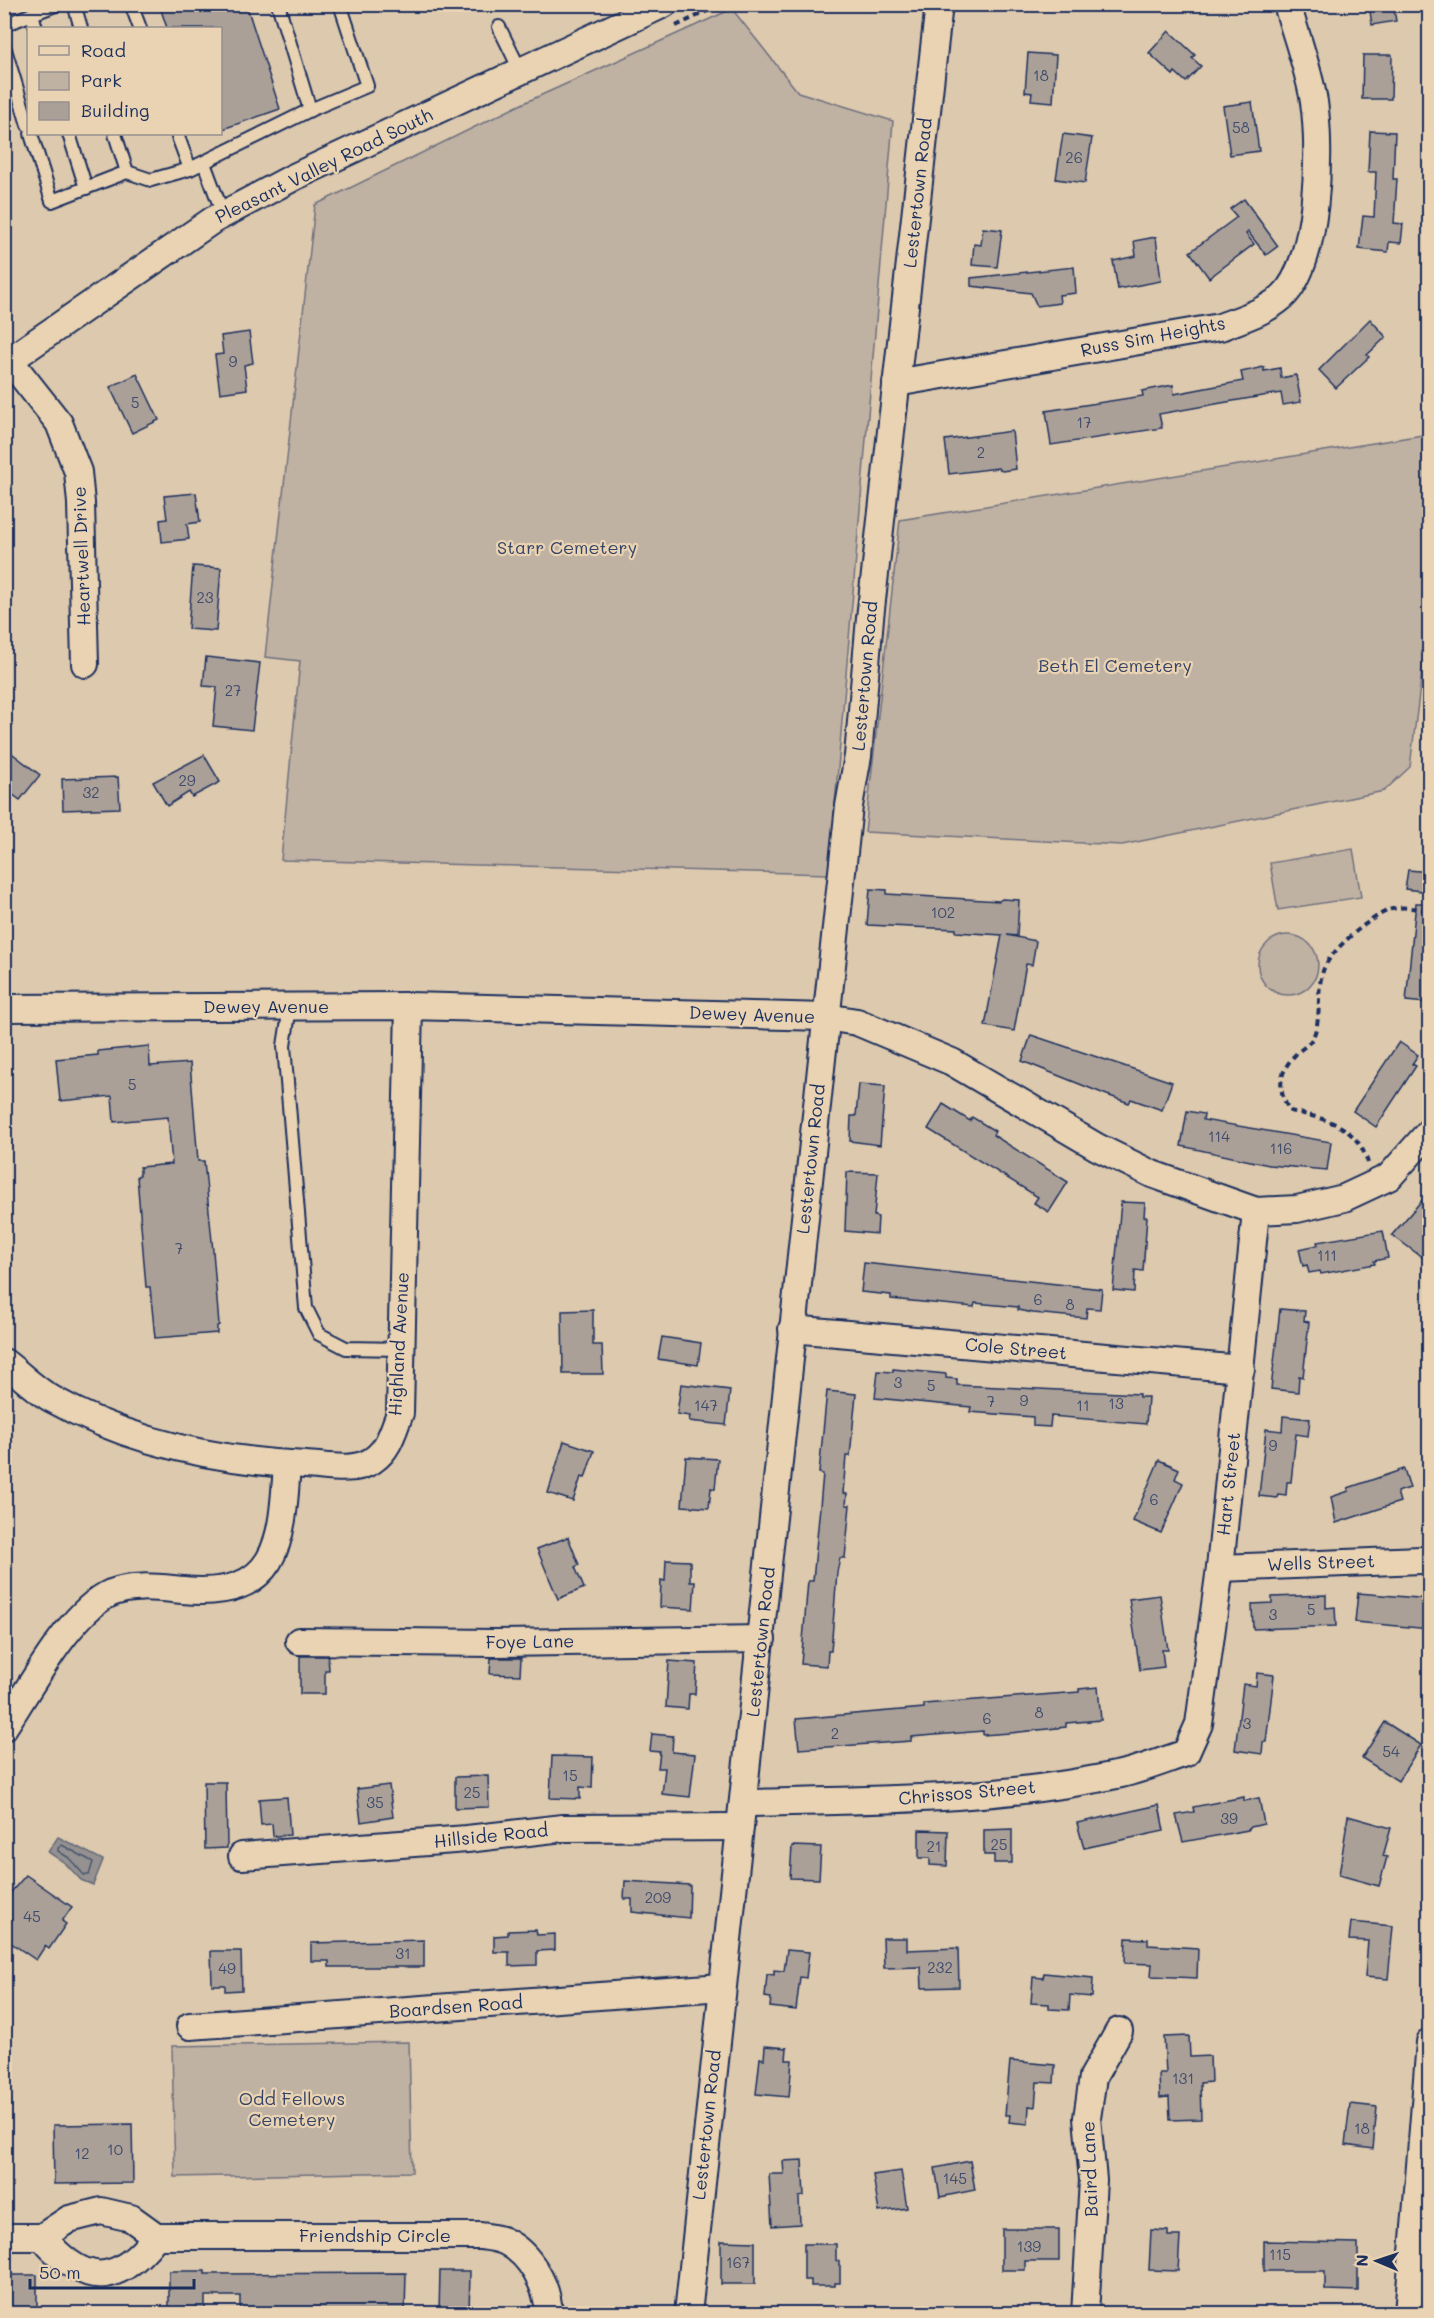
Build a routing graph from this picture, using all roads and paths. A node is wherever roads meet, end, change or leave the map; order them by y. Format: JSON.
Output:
{"nodes":[{"id":1,"x":58,"y":4,"type":"edge"},
{"id":2,"x":74,"y":4,"type":"edge"},
{"id":3,"x":131,"y":4,"type":"edge"},
{"id":4,"x":278,"y":4,"type":"edge"},
{"id":5,"x":340,"y":4,"type":"edge"},
{"id":6,"x":722,"y":4,"type":"edge"},
{"id":7,"x":939,"y":4,"type":"edge"},
{"id":8,"x":1287,"y":4,"type":"edge"},
{"id":9,"x":32,"y":14,"type":"junction"},
{"id":10,"x":667,"y":16,"type":"edge"},
{"id":11,"x":4,"y":25,"type":"edge"},
{"id":12,"x":36,"y":27,"type":"edge"},
{"id":13,"x":81,"y":27,"type":"edge"},
{"id":14,"x":140,"y":27,"type":"edge"},
{"id":15,"x":499,"y":27,"type":"dead end"},
{"id":16,"x":4,"y":46,"type":"edge"},
{"id":17,"x":521,"y":72,"type":"junction"},
{"id":18,"x":310,"y":110,"type":"junction"},
{"id":19,"x":27,"y":122,"type":"edge"},
{"id":20,"x":31,"y":135,"type":"edge"},
{"id":21,"x":69,"y":135,"type":"edge"},
{"id":22,"x":115,"y":135,"type":"edge"},
{"id":23,"x":177,"y":135,"type":"edge"},
{"id":24,"x":204,"y":163,"type":"junction"},
{"id":25,"x":190,"y":169,"type":"junction"},
{"id":26,"x":128,"y":172,"type":"junction"},
{"id":27,"x":86,"y":188,"type":"junction"},
{"id":28,"x":223,"y":214,"type":"junction"},
{"id":29,"x":7,"y":362,"type":"edge"},
{"id":30,"x":896,"y":383,"type":"junction"},
{"id":31,"x":85,"y":664,"type":"dead end"},
{"id":32,"x":1430,"y":911,"type":"edge"},
{"id":33,"x":409,"y":1006,"type":"junction"},
{"id":34,"x":290,"y":1007,"type":"junction"},
{"id":35,"x":4,"y":1008,"type":"edge"},
{"id":36,"x":826,"y":1017,"type":"junction"},
{"id":37,"x":1430,"y":1131,"type":"edge"},
{"id":38,"x":1374,"y":1184,"type":"junction"},
{"id":39,"x":1256,"y":1211,"type":"junction"},
{"id":40,"x":792,"y":1329,"type":"junction"},
{"id":41,"x":401,"y":1349,"type":"junction"},
{"id":42,"x":4,"y":1362,"type":"edge"},
{"id":43,"x":1241,"y":1369,"type":"junction"},
{"id":44,"x":287,"y":1464,"type":"junction"},
{"id":45,"x":1421,"y":1560,"type":"dead end"},
{"id":46,"x":1220,"y":1568,"type":"junction"},
{"id":47,"x":762,"y":1639,"type":"junction"},
{"id":48,"x":299,"y":1641,"type":"dead end"},
{"id":49,"x":4,"y":1727,"type":"edge"},
{"id":50,"x":1186,"y":1753,"type":"joint"},
{"id":51,"x":742,"y":1815,"type":"junction"},
{"id":52,"x":242,"y":1856,"type":"dead end"},
{"id":53,"x":722,"y":1987,"type":"junction"},
{"id":54,"x":190,"y":2026,"type":"dead end"},
{"id":55,"x":1119,"y":2031,"type":"dead end"},
{"id":56,"x":1430,"y":2042,"type":"edge"},
{"id":57,"x":156,"y":2236,"type":"junction"},
{"id":58,"x":4,"y":2237,"type":"edge"},
{"id":59,"x":42,"y":2237,"type":"junction"},
{"id":60,"x":549,"y":2313,"type":"edge"},
{"id":61,"x":688,"y":2313,"type":"edge"},
{"id":62,"x":1085,"y":2313,"type":"edge"},
{"id":63,"x":1408,"y":2313,"type":"edge"}],
"edges":[{"from":1,"to":9,"type":"lane"},
{"from":2,"to":13,"type":"lane"},
{"from":3,"to":14,"type":"lane"},
{"from":4,"to":18,"type":"lane"},
{"from":5,"to":18,"type":"lane"},
{"from":6,"to":10,"type":"path"},
{"from":7,"to":30,"type":"street","name":"Lestertown Road"},
{"from":8,"to":30,"type":"street","name":"Russ Sim Heights"},
{"from":9,"to":11,"type":"lane"},
{"from":9,"to":12,"type":"lane"},
{"from":10,"to":17,"type":"street","name":"Pleasant Valley Road South"},
{"from":15,"to":17,"type":"lane"},
{"from":16,"to":19,"type":"lane"},
{"from":17,"to":28,"type":"street","name":"Pleasant Valley Road South"},
{"from":18,"to":24,"type":"lane"},
{"from":20,"to":27,"type":"lane"},
{"from":21,"to":27,"type":"lane"},
{"from":22,"to":26,"type":"lane"},
{"from":23,"to":25,"type":"lane"},
{"from":24,"to":25,"type":"lane"},
{"from":24,"to":28,"type":"lane"},
{"from":25,"to":26,"type":"lane"},
{"from":26,"to":27,"type":"lane"},
{"from":28,"to":29,"type":"street","name":"Pleasant Valley Road South"},
{"from":29,"to":31,"type":"street","name":"Heartwell Drive"},
{"from":30,"to":36,"type":"street","name":"Lestertown Road"},
{"from":32,"to":38,"type":"path"},
{"from":33,"to":34,"type":"street","name":"Dewey Avenue"},
{"from":33,"to":36,"type":"street","name":"Dewey Avenue"},
{"from":33,"to":41,"type":"street","name":"Highland Avenue"},
{"from":34,"to":35,"type":"street","name":"Dewey Avenue"},
{"from":34,"to":41,"type":"lane"},
{"from":36,"to":39,"type":"street","name":"Dewey Avenue"},
{"from":36,"to":40,"type":"street","name":"Lestertown Road"},
{"from":37,"to":38,"type":"street","name":"Dewey Avenue"},
{"from":38,"to":39,"type":"street","name":"Dewey Avenue"},
{"from":39,"to":43,"type":"street","name":"Hart Street"},
{"from":40,"to":43,"type":"street","name":"Cole Street"},
{"from":40,"to":47,"type":"street","name":"Lestertown Road"},
{"from":41,"to":44,"type":"street","name":"Highland Avenue"},
{"from":42,"to":44,"type":"street","name":"Highland Avenue"},
{"from":43,"to":46,"type":"street","name":"Hart Street"},
{"from":44,"to":49,"type":"street"},
{"from":45,"to":46,"type":"street","name":"Wells Street"},
{"from":46,"to":50,"type":"street","name":"Hart Street"},
{"from":47,"to":48,"type":"street","name":"Foye Lane"},
{"from":47,"to":51,"type":"street","name":"Lestertown Road"},
{"from":50,"to":51,"type":"street","name":"Chrissos Street"},
{"from":51,"to":52,"type":"street","name":"Hillside Road"},
{"from":51,"to":53,"type":"street","name":"Lestertown Road"},
{"from":53,"to":54,"type":"street","name":"Boardsen Road"},
{"from":53,"to":61,"type":"street","name":"Lestertown Road"},
{"from":55,"to":62,"type":"street","name":"Baird Lane"},
{"from":56,"to":63,"type":"street"},
{"from":57,"to":59,"type":"street"},
{"from":57,"to":59,"type":"street"},
{"from":57,"to":60,"type":"street","name":"Friendship Circle"},
{"from":58,"to":59,"type":"street"}]}
